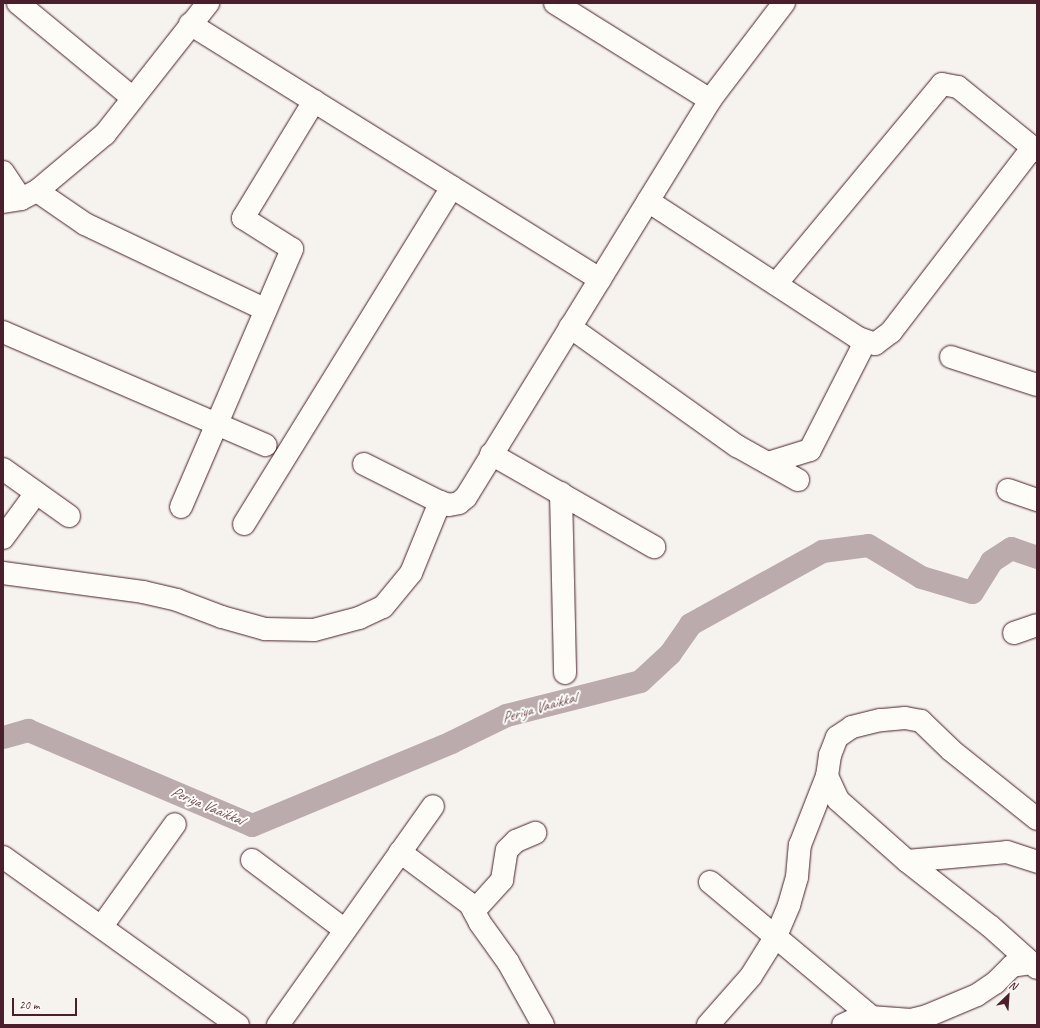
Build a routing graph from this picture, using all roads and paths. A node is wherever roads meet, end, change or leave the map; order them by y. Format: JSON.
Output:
{"nodes":[{"id":1,"x":18,"y":3,"type":"edge"},
{"id":2,"x":208,"y":3,"type":"edge"},
{"id":3,"x":555,"y":3,"type":"edge"},
{"id":4,"x":784,"y":3,"type":"edge"},
{"id":5,"x":190,"y":24,"type":"junction"},
{"id":6,"x":133,"y":98,"type":"junction"},
{"id":7,"x":710,"y":100,"type":"junction"},
{"id":8,"x":314,"y":101,"type":"junction"},
{"id":9,"x":1035,"y":149,"type":"edge"},
{"id":10,"x":3,"y":172,"type":"edge"},
{"id":11,"x":452,"y":187,"type":"junction"},
{"id":12,"x":20,"y":198,"type":"edge"},
{"id":13,"x":648,"y":201,"type":"junction"},
{"id":14,"x":600,"y":279,"type":"junction"},
{"id":15,"x":776,"y":284,"type":"junction"},
{"id":16,"x":266,"y":310,"type":"junction"},
{"id":17,"x":570,"y":326,"type":"junction"},
{"id":18,"x":3,"y":332,"type":"edge"},
{"id":19,"x":865,"y":342,"type":"junction"},
{"id":20,"x":950,"y":357,"type":"dead end"},
{"id":21,"x":1037,"y":385,"type":"edge"},
{"id":22,"x":217,"y":424,"type":"junction"},
{"id":23,"x":266,"y":445,"type":"dead end"},
{"id":24,"x":491,"y":454,"type":"junction"},
{"id":25,"x":768,"y":463,"type":"junction"},
{"id":26,"x":364,"y":464,"type":"dead end"},
{"id":27,"x":3,"y":469,"type":"edge"},
{"id":28,"x":798,"y":480,"type":"dead end"},
{"id":29,"x":1008,"y":490,"type":"dead end"},
{"id":30,"x":36,"y":493,"type":"junction"},
{"id":31,"x":561,"y":493,"type":"junction"},
{"id":32,"x":1037,"y":500,"type":"edge"},
{"id":33,"x":440,"y":502,"type":"junction"},
{"id":34,"x":181,"y":506,"type":"dead end"},
{"id":35,"x":69,"y":516,"type":"dead end"},
{"id":36,"x":244,"y":524,"type":"dead end"},
{"id":37,"x":3,"y":538,"type":"edge"},
{"id":38,"x":654,"y":547,"type":"dead end"},
{"id":39,"x":3,"y":573,"type":"edge"},
{"id":40,"x":1037,"y":625,"type":"edge"},
{"id":41,"x":1014,"y":633,"type":"dead end"},
{"id":42,"x":565,"y":673,"type":"dead end"},
{"id":43,"x":827,"y":776,"type":"junction"},
{"id":44,"x":433,"y":806,"type":"dead end"},
{"id":45,"x":1037,"y":819,"type":"edge"},
{"id":46,"x":175,"y":824,"type":"dead end"},
{"id":47,"x":535,"y":833,"type":"dead end"},
{"id":48,"x":400,"y":852,"type":"junction"},
{"id":49,"x":3,"y":857,"type":"edge"},
{"id":50,"x":252,"y":860,"type":"dead end"},
{"id":51,"x":907,"y":861,"type":"junction"},
{"id":52,"x":1037,"y":862,"type":"edge"},
{"id":53,"x":710,"y":882,"type":"dead end"},
{"id":54,"x":474,"y":911,"type":"junction"},
{"id":55,"x":102,"y":926,"type":"junction"},
{"id":56,"x":345,"y":930,"type":"junction"},
{"id":57,"x":776,"y":936,"type":"junction"},
{"id":58,"x":1034,"y":966,"type":"edge"},
{"id":59,"x":876,"y":1021,"type":"edge"},
{"id":60,"x":711,"y":1024,"type":"edge"},
{"id":61,"x":238,"y":1025,"type":"edge"},
{"id":62,"x":278,"y":1025,"type":"edge"},
{"id":63,"x":543,"y":1025,"type":"edge"},
{"id":64,"x":843,"y":1025,"type":"edge"}],
"edges":[{"from":1,"to":6,"type":"street"},
{"from":2,"to":5,"type":"street"},
{"from":3,"to":7,"type":"street"},
{"from":4,"to":7,"type":"street"},
{"from":5,"to":6,"type":"street"},
{"from":5,"to":8,"type":"street"},
{"from":6,"to":12,"type":"street"},
{"from":7,"to":13,"type":"street"},
{"from":8,"to":11,"type":"street"},
{"from":8,"to":16,"type":"street"},
{"from":9,"to":15,"type":"street"},
{"from":9,"to":19,"type":"street"},
{"from":10,"to":12,"type":"street"},
{"from":11,"to":14,"type":"street"},
{"from":11,"to":36,"type":"street"},
{"from":12,"to":16,"type":"street"},
{"from":13,"to":14,"type":"street"},
{"from":13,"to":15,"type":"street"},
{"from":14,"to":17,"type":"street"},
{"from":15,"to":19,"type":"street"},
{"from":16,"to":22,"type":"street"},
{"from":17,"to":24,"type":"street"},
{"from":17,"to":25,"type":"street"},
{"from":18,"to":22,"type":"street"},
{"from":19,"to":25,"type":"street"},
{"from":20,"to":21,"type":"street"},
{"from":22,"to":23,"type":"street"},
{"from":22,"to":34,"type":"street"},
{"from":24,"to":31,"type":"street"},
{"from":24,"to":33,"type":"street"},
{"from":25,"to":28,"type":"street"},
{"from":26,"to":33,"type":"street"},
{"from":27,"to":30,"type":"street"},
{"from":29,"to":32,"type":"street"},
{"from":30,"to":35,"type":"street"},
{"from":30,"to":37,"type":"street"},
{"from":31,"to":38,"type":"street"},
{"from":31,"to":42,"type":"street"},
{"from":33,"to":39,"type":"street"},
{"from":40,"to":41,"type":"street"},
{"from":43,"to":45,"type":"street"},
{"from":43,"to":51,"type":"street"},
{"from":43,"to":57,"type":"street"},
{"from":44,"to":48,"type":"street"},
{"from":46,"to":55,"type":"street"},
{"from":47,"to":54,"type":"street"},
{"from":48,"to":54,"type":"street"},
{"from":48,"to":56,"type":"street"},
{"from":49,"to":55,"type":"street"},
{"from":50,"to":56,"type":"street"},
{"from":51,"to":52,"type":"street"},
{"from":51,"to":58,"type":"street"},
{"from":53,"to":57,"type":"street"},
{"from":54,"to":63,"type":"street"},
{"from":55,"to":61,"type":"street"},
{"from":56,"to":62,"type":"street"},
{"from":57,"to":59,"type":"street"},
{"from":57,"to":60,"type":"street"},
{"from":58,"to":59,"type":"street"},
{"from":59,"to":64,"type":"street"}]}
